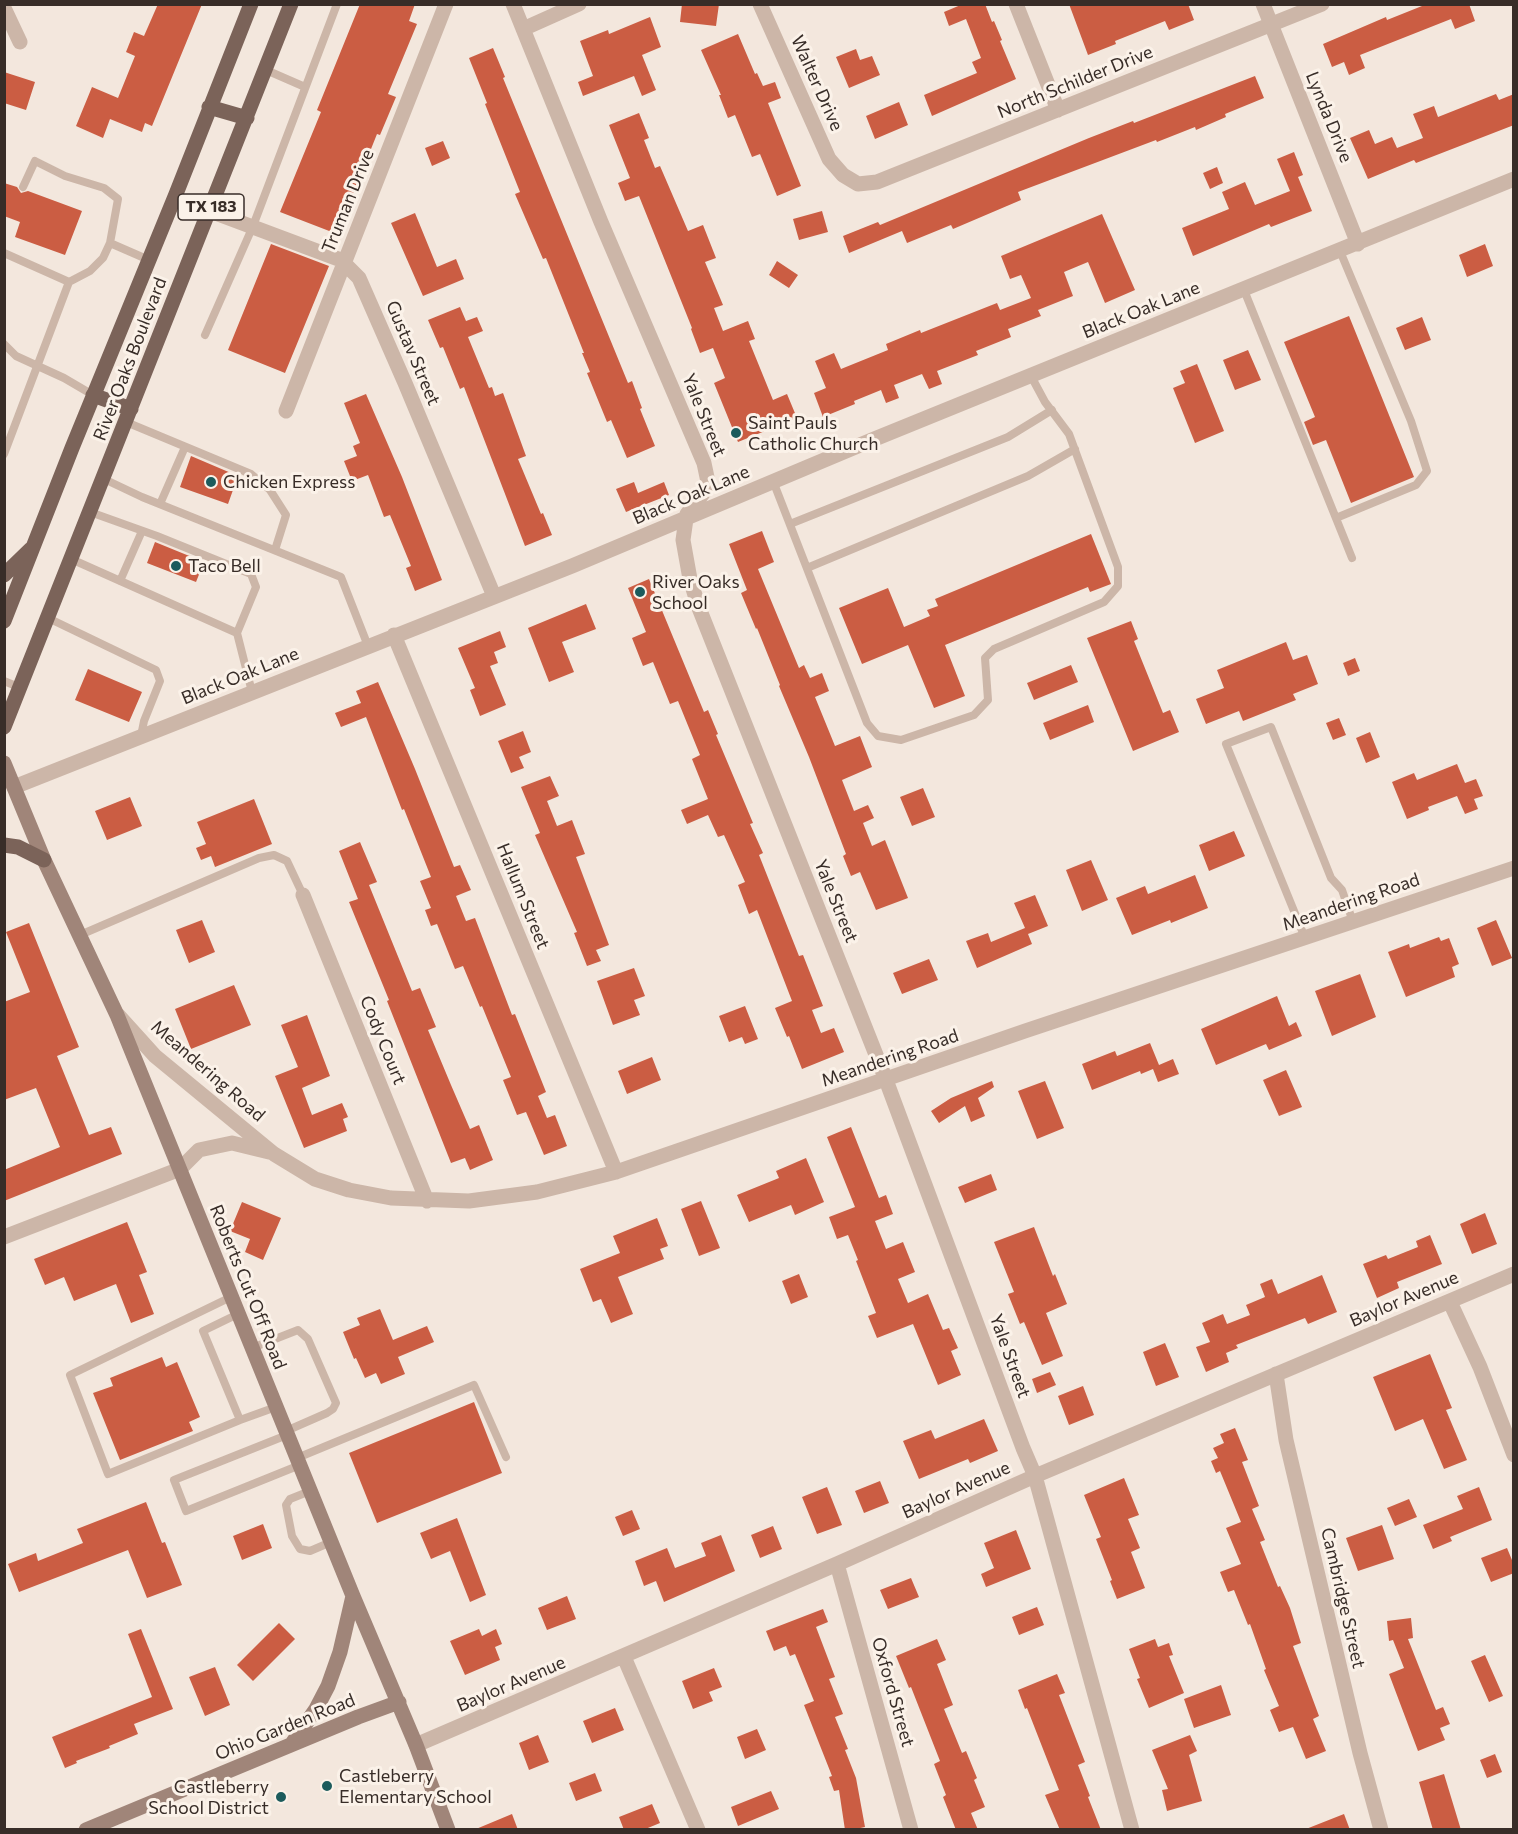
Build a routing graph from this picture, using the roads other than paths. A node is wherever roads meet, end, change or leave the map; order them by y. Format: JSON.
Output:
{"nodes":[{"id":1,"x":251,"y":4,"type":"edge"},
{"id":2,"x":291,"y":4,"type":"edge"},
{"id":3,"x":337,"y":4,"type":"edge"},
{"id":4,"x":446,"y":4,"type":"edge"},
{"id":5,"x":513,"y":4,"type":"edge"},
{"id":6,"x":579,"y":4,"type":"edge"},
{"id":7,"x":760,"y":4,"type":"edge"},
{"id":8,"x":1016,"y":4,"type":"edge"},
{"id":9,"x":1263,"y":4,"type":"edge"},
{"id":10,"x":1322,"y":4,"type":"edge"},
{"id":11,"x":4,"y":8,"type":"edge"},
{"id":12,"x":1271,"y":25,"type":"junction"},
{"id":13,"x":523,"y":29,"type":"junction"},
{"id":14,"x":20,"y":42,"type":"dead end"},
{"id":15,"x":266,"y":70,"type":"junction"},
{"id":16,"x":305,"y":87,"type":"junction"},
{"id":17,"x":209,"y":107,"type":"junction"},
{"id":18,"x":1058,"y":110,"type":"junction"},
{"id":19,"x":247,"y":118,"type":"junction"},
{"id":20,"x":843,"y":175,"type":"joint"},
{"id":21,"x":1514,"y":180,"type":"edge"},
{"id":22,"x":23,"y":187,"type":"dead end"},
{"id":23,"x":210,"y":211,"type":"junction"},
{"id":24,"x":253,"y":226,"type":"junction"},
{"id":25,"x":110,"y":243,"type":"junction"},
{"id":26,"x":1358,"y":243,"type":"junction"},
{"id":27,"x":1340,"y":251,"type":"junction"},
{"id":28,"x":4,"y":253,"type":"edge"},
{"id":29,"x":149,"y":260,"type":"junction"},
{"id":30,"x":344,"y":263,"type":"junction"},
{"id":31,"x":69,"y":282,"type":"junction"},
{"id":32,"x":1244,"y":290,"type":"junction"},
{"id":33,"x":205,"y":335,"type":"dead end"},
{"id":34,"x":4,"y":344,"type":"edge"},
{"id":35,"x":38,"y":366,"type":"junction"},
{"id":36,"x":1031,"y":376,"type":"junction"},
{"id":37,"x":93,"y":395,"type":"junction"},
{"id":38,"x":1052,"y":410,"type":"junction"},
{"id":39,"x":286,"y":411,"type":"dead end"},
{"id":40,"x":128,"y":416,"type":"junction"},
{"id":41,"x":185,"y":447,"type":"junction"},
{"id":42,"x":1075,"y":448,"type":"junction"},
{"id":43,"x":4,"y":454,"type":"edge"},
{"id":44,"x":104,"y":479,"type":"junction"},
{"id":45,"x":773,"y":481,"type":"junction"},
{"id":46,"x":160,"y":504,"type":"junction"},
{"id":47,"x":90,"y":512,"type":"junction"},
{"id":48,"x":1336,"y":518,"type":"junction"},
{"id":49,"x":686,"y":519,"type":"junction"},
{"id":50,"x":790,"y":524,"type":"junction"},
{"id":51,"x":142,"y":531,"type":"junction"},
{"id":52,"x":34,"y":547,"type":"junction"},
{"id":53,"x":275,"y":550,"type":"junction"},
{"id":54,"x":1352,"y":558,"type":"dead end"},
{"id":55,"x":71,"y":560,"type":"junction"},
{"id":56,"x":807,"y":568,"type":"junction"},
{"id":57,"x":4,"y":575,"type":"edge"},
{"id":58,"x":120,"y":581,"type":"junction"},
{"id":59,"x":494,"y":596,"type":"junction"},
{"id":60,"x":48,"y":618,"type":"junction"},
{"id":61,"x":4,"y":621,"type":"edge"},
{"id":62,"x":237,"y":633,"type":"junction"},
{"id":63,"x":394,"y":635,"type":"junction"},
{"id":64,"x":368,"y":646,"type":"junction"},
{"id":65,"x":4,"y":681,"type":"edge"},
{"id":66,"x":21,"y":688,"type":"junction"},
{"id":67,"x":252,"y":692,"type":"junction"},
{"id":68,"x":4,"y":727,"type":"edge"},
{"id":69,"x":141,"y":736,"type":"junction"},
{"id":70,"x":4,"y":763,"type":"edge"},
{"id":71,"x":14,"y":787,"type":"junction"},
{"id":72,"x":4,"y":845,"type":"edge"},
{"id":73,"x":44,"y":860,"type":"junction"},
{"id":74,"x":1514,"y":868,"type":"edge"},
{"id":75,"x":303,"y":895,"type":"joint"},
{"id":76,"x":1353,"y":922,"type":"junction"},
{"id":77,"x":80,"y":935,"type":"junction"},
{"id":78,"x":1305,"y":938,"type":"junction"},
{"id":79,"x":117,"y":1015,"type":"junction"},
{"id":80,"x":886,"y":1080,"type":"junction"},
{"id":81,"x":274,"y":1154,"type":"junction"},
{"id":82,"x":180,"y":1168,"type":"junction"},
{"id":83,"x":616,"y":1172,"type":"junction"},
{"id":84,"x":427,"y":1201,"type":"junction"},
{"id":85,"x":4,"y":1237,"type":"edge"},
{"id":86,"x":1514,"y":1274,"type":"edge"},
{"id":87,"x":231,"y":1297,"type":"junction"},
{"id":88,"x":1450,"y":1302,"type":"junction"},
{"id":89,"x":238,"y":1314,"type":"junction"},
{"id":90,"x":252,"y":1348,"type":"junction"},
{"id":91,"x":1276,"y":1374,"type":"junction"},
{"id":92,"x":276,"y":1407,"type":"junction"},
{"id":93,"x":240,"y":1420,"type":"junction"},
{"id":94,"x":287,"y":1433,"type":"junction"},
{"id":95,"x":1514,"y":1455,"type":"edge"},
{"id":96,"x":506,"y":1457,"type":"dead end"},
{"id":97,"x":298,"y":1462,"type":"junction"},
{"id":98,"x":1035,"y":1476,"type":"junction"},
{"id":99,"x":310,"y":1491,"type":"junction"},
{"id":100,"x":331,"y":1542,"type":"junction"},
{"id":101,"x":837,"y":1564,"type":"junction"},
{"id":102,"x":353,"y":1596,"type":"junction"},
{"id":103,"x":624,"y":1657,"type":"junction"},
{"id":104,"x":399,"y":1702,"type":"junction"},
{"id":105,"x":291,"y":1745,"type":"junction"},
{"id":106,"x":416,"y":1745,"type":"junction"},
{"id":107,"x":96,"y":1828,"type":"edge"},
{"id":108,"x":448,"y":1830,"type":"edge"},
{"id":109,"x":698,"y":1830,"type":"edge"},
{"id":110,"x":911,"y":1830,"type":"edge"},
{"id":111,"x":1132,"y":1830,"type":"edge"},
{"id":112,"x":1381,"y":1830,"type":"edge"}],
"edges":[{"from":1,"to":17,"type":"main road","name":"River Oaks Boulevard","number":"TX 183"},
{"from":2,"to":15,"type":"main road","name":"River Oaks Boulevard","number":"TX 183"},
{"from":3,"to":16,"type":"lane"},
{"from":4,"to":30,"type":"street","name":"Truman Drive"},
{"from":5,"to":13,"type":"street","name":"Yale Street"},
{"from":6,"to":13,"type":"street"},
{"from":7,"to":20,"type":"street","name":"Walter Drive"},
{"from":8,"to":18,"type":"street"},
{"from":9,"to":12,"type":"street","name":"Lynda Drive"},
{"from":10,"to":12,"type":"street","name":"North Schilder Drive"},
{"from":11,"to":14,"type":"street"},
{"from":12,"to":18,"type":"street","name":"North Schilder Drive"},
{"from":12,"to":26,"type":"street","name":"Lynda Drive"},
{"from":13,"to":49,"type":"street","name":"Yale Street"},
{"from":15,"to":16,"type":"lane"},
{"from":15,"to":19,"type":"main road","name":"River Oaks Boulevard","number":"TX 183"},
{"from":16,"to":24,"type":"lane"},
{"from":17,"to":19,"type":"main road"},
{"from":17,"to":29,"type":"main road","name":"River Oaks Boulevard","number":"TX 183"},
{"from":18,"to":20,"type":"street","name":"North Schilder Drive"},
{"from":19,"to":23,"type":"main road","name":"River Oaks Boulevard","number":"TX 183"},
{"from":21,"to":26,"type":"street","name":"Black Oak Lane"},
{"from":22,"to":25,"type":"lane"},
{"from":23,"to":24,"type":"street","name":"Gustav Street"},
{"from":23,"to":40,"type":"main road","name":"River Oaks Boulevard","number":"TX 183"},
{"from":24,"to":30,"type":"street","name":"Gustav Street"},
{"from":24,"to":33,"type":"lane"},
{"from":25,"to":29,"type":"lane"},
{"from":25,"to":31,"type":"lane"},
{"from":26,"to":27,"type":"street","name":"Black Oak Lane"},
{"from":27,"to":32,"type":"street","name":"Black Oak Lane"},
{"from":27,"to":48,"type":"lane"},
{"from":28,"to":31,"type":"lane"},
{"from":29,"to":37,"type":"main road","name":"River Oaks Boulevard","number":"TX 183"},
{"from":30,"to":39,"type":"street","name":"Truman Drive"},
{"from":30,"to":59,"type":"street","name":"Gustav Street"},
{"from":31,"to":35,"type":"lane"},
{"from":32,"to":36,"type":"street","name":"Black Oak Lane"},
{"from":32,"to":48,"type":"lane"},
{"from":34,"to":35,"type":"lane"},
{"from":35,"to":37,"type":"lane"},
{"from":35,"to":43,"type":"lane"},
{"from":36,"to":38,"type":"lane"},
{"from":36,"to":45,"type":"street","name":"Black Oak Lane"},
{"from":37,"to":40,"type":"main road"},
{"from":37,"to":52,"type":"main road","name":"River Oaks Boulevard","number":"TX 183"},
{"from":38,"to":42,"type":"lane"},
{"from":38,"to":50,"type":"lane"},
{"from":40,"to":41,"type":"lane"},
{"from":40,"to":44,"type":"main road","name":"River Oaks Boulevard","number":"TX 183"},
{"from":41,"to":46,"type":"lane"},
{"from":41,"to":53,"type":"lane"},
{"from":42,"to":56,"type":"lane"},
{"from":42,"to":56,"type":"lane"},
{"from":44,"to":46,"type":"lane"},
{"from":44,"to":47,"type":"main road","name":"River Oaks Boulevard","number":"TX 183"},
{"from":45,"to":49,"type":"street","name":"Black Oak Lane"},
{"from":45,"to":50,"type":"lane"},
{"from":46,"to":53,"type":"lane"},
{"from":47,"to":51,"type":"lane"},
{"from":47,"to":55,"type":"main road","name":"River Oaks Boulevard","number":"TX 183"},
{"from":48,"to":54,"type":"lane"},
{"from":49,"to":59,"type":"street","name":"Black Oak Lane"},
{"from":49,"to":80,"type":"street","name":"Yale Street"},
{"from":50,"to":56,"type":"lane"},
{"from":51,"to":58,"type":"lane"},
{"from":51,"to":62,"type":"lane"},
{"from":52,"to":57,"type":"main road"},
{"from":52,"to":61,"type":"main road","name":"River Oaks Boulevard","number":"TX 183"},
{"from":53,"to":64,"type":"lane"},
{"from":55,"to":58,"type":"lane"},
{"from":55,"to":60,"type":"main road","name":"River Oaks Boulevard","number":"TX 183"},
{"from":58,"to":62,"type":"lane"},
{"from":59,"to":63,"type":"street","name":"Black Oak Lane"},
{"from":60,"to":66,"type":"main road","name":"River Oaks Boulevard","number":"TX 183"},
{"from":60,"to":69,"type":"lane"},
{"from":62,"to":67,"type":"lane"},
{"from":63,"to":64,"type":"street","name":"Black Oak Lane"},
{"from":63,"to":83,"type":"street","name":"Hallum Street"},
{"from":64,"to":67,"type":"street","name":"Black Oak Lane"},
{"from":65,"to":66,"type":"lane"},
{"from":66,"to":68,"type":"main road","name":"River Oaks Boulevard","number":"TX 183"},
{"from":67,"to":69,"type":"street","name":"Black Oak Lane"},
{"from":69,"to":71,"type":"street","name":"Black Oak Lane"},
{"from":70,"to":71,"type":"street","name":"Roberts Cut Off Road"},
{"from":71,"to":73,"type":"street","name":"Roberts Cut Off Road"},
{"from":72,"to":73,"type":"main road"},
{"from":73,"to":77,"type":"street","name":"Roberts Cut Off Road"},
{"from":74,"to":76,"type":"street","name":"Meandering Road"},
{"from":75,"to":77,"type":"lane"},
{"from":75,"to":84,"type":"street","name":"Cody Court"},
{"from":76,"to":78,"type":"street","name":"Meandering Road"},
{"from":76,"to":78,"type":"lane"},
{"from":77,"to":79,"type":"street","name":"Roberts Cut Off Road"},
{"from":78,"to":80,"type":"street","name":"Meandering Road"},
{"from":79,"to":81,"type":"street","name":"Meandering Road"},
{"from":79,"to":82,"type":"street","name":"Roberts Cut Off Road"},
{"from":80,"to":83,"type":"street","name":"Meandering Road"},
{"from":80,"to":98,"type":"street","name":"Yale Street"},
{"from":81,"to":82,"type":"street","name":"Meandering Road"},
{"from":81,"to":84,"type":"street","name":"Meandering Road"},
{"from":82,"to":85,"type":"street","name":"Meandering Road"},
{"from":82,"to":87,"type":"street","name":"Roberts Cut Off Road"},
{"from":83,"to":84,"type":"street","name":"Meandering Road"},
{"from":86,"to":88,"type":"street","name":"Baylor Avenue"},
{"from":87,"to":89,"type":"street","name":"Roberts Cut Off Road"},
{"from":87,"to":93,"type":"lane"},
{"from":88,"to":91,"type":"street","name":"Baylor Avenue"},
{"from":88,"to":95,"type":"street"},
{"from":89,"to":90,"type":"street","name":"Roberts Cut Off Road"},
{"from":89,"to":93,"type":"lane"},
{"from":90,"to":92,"type":"street","name":"Roberts Cut Off Road"},
{"from":90,"to":94,"type":"lane"},
{"from":91,"to":98,"type":"street","name":"Baylor Avenue"},
{"from":91,"to":112,"type":"street","name":"Cambridge Street"},
{"from":92,"to":93,"type":"lane"},
{"from":92,"to":94,"type":"street","name":"Roberts Cut Off Road"},
{"from":94,"to":97,"type":"street","name":"Roberts Cut Off Road"},
{"from":94,"to":97,"type":"lane"},
{"from":96,"to":97,"type":"lane"},
{"from":97,"to":99,"type":"street","name":"Roberts Cut Off Road"},
{"from":98,"to":101,"type":"street","name":"Baylor Avenue"},
{"from":98,"to":111,"type":"street","name":"Yale Street"},
{"from":99,"to":100,"type":"street","name":"Roberts Cut Off Road"},
{"from":99,"to":100,"type":"lane"},
{"from":100,"to":102,"type":"street","name":"Roberts Cut Off Road"},
{"from":101,"to":103,"type":"street","name":"Baylor Avenue"},
{"from":101,"to":110,"type":"street","name":"Oxford Street"},
{"from":102,"to":104,"type":"street","name":"Roberts Cut Off Road"},
{"from":102,"to":105,"type":"street"},
{"from":103,"to":106,"type":"street","name":"Baylor Avenue"},
{"from":103,"to":109,"type":"street"},
{"from":104,"to":105,"type":"street","name":"Ohio Garden Road"},
{"from":104,"to":106,"type":"street","name":"Roberts Cut Off Road"},
{"from":105,"to":107,"type":"street","name":"Ohio Garden Road"},
{"from":106,"to":108,"type":"street","name":"Roberts Cut Off Road"}]}
